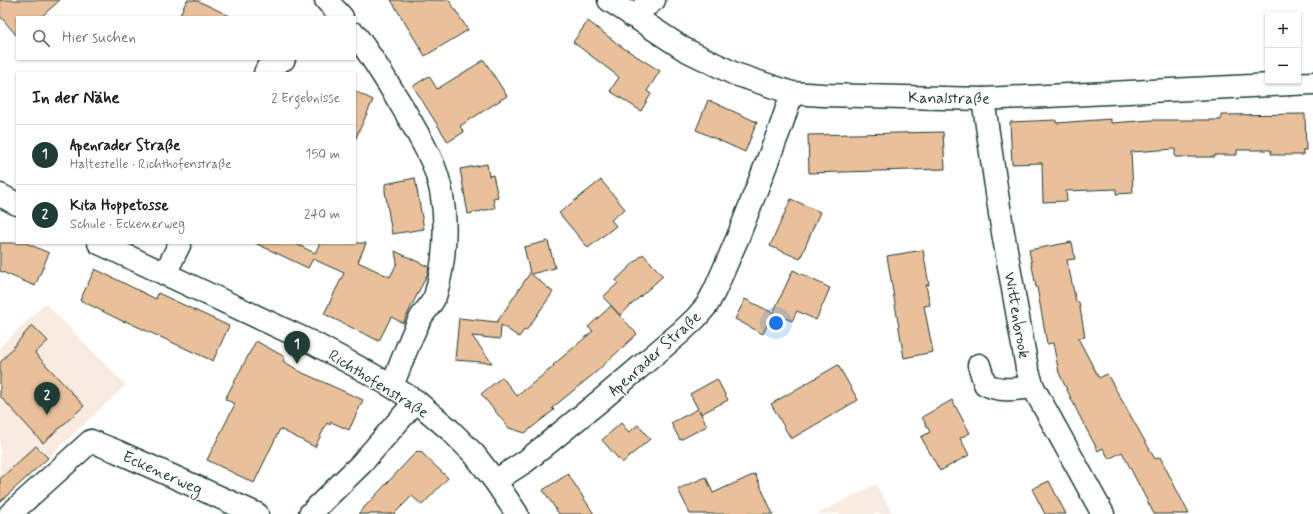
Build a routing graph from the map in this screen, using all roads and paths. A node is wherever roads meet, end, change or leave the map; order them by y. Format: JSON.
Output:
{"nodes":[{"id":1,"x":326,"y":0,"type":"edge"},
{"id":2,"x":609,"y":0,"type":"edge"},
{"id":3,"x":654,"y":0,"type":"edge"},
{"id":4,"x":341,"y":16,"type":"edge"},
{"id":5,"x":632,"y":16,"type":"junction"},
{"id":6,"x":356,"y":35,"type":"edge"},
{"id":7,"x":282,"y":60,"type":"edge"},
{"id":8,"x":266,"y":72,"type":"edge"},
{"id":9,"x":1313,"y":83,"type":"edge"},
{"id":10,"x":792,"y":93,"type":"junction"},
{"id":11,"x":984,"y":99,"type":"junction"},
{"id":12,"x":0,"y":195,"type":"edge"},
{"id":13,"x":16,"y":203,"type":"edge"},
{"id":14,"x":101,"y":244,"type":"edge"},
{"id":15,"x":180,"y":244,"type":"edge"},
{"id":16,"x":165,"y":274,"type":"junction"},
{"id":17,"x":979,"y":365,"type":"dead end"},
{"id":18,"x":392,"y":386,"type":"junction"},
{"id":19,"x":1034,"y":387,"type":"junction"},
{"id":20,"x":416,"y":401,"type":"junction"},
{"id":21,"x":495,"y":480,"type":"junction"},
{"id":22,"x":10,"y":514,"type":"edge"},
{"id":23,"x":257,"y":514,"type":"edge"},
{"id":24,"x":310,"y":514,"type":"edge"},
{"id":25,"x":517,"y":514,"type":"edge"},
{"id":26,"x":1103,"y":514,"type":"edge"}],
"edges":[{"from":1,"to":4,"type":"street"},
{"from":2,"to":5,"type":"street","name":"Kanalstraße"},
{"from":3,"to":5,"type":"street"},
{"from":5,"to":10,"type":"street","name":"Kanalstraße"},
{"from":6,"to":18,"type":"street"},
{"from":7,"to":8,"type":"street"},
{"from":9,"to":11,"type":"street","name":"Kanalstraße"},
{"from":10,"to":11,"type":"street","name":"Kanalstraße"},
{"from":10,"to":21,"type":"street","name":"Apenrader Straße"},
{"from":11,"to":19,"type":"street","name":"Wittenbrook"},
{"from":12,"to":13,"type":"street"},
{"from":14,"to":16,"type":"street","name":"Richthofenstraße"},
{"from":15,"to":16,"type":"street"},
{"from":16,"to":18,"type":"street","name":"Richthofenstraße"},
{"from":17,"to":19,"type":"street"},
{"from":18,"to":20,"type":"street","name":"Richthofenstraße"},
{"from":19,"to":26,"type":"street","name":"Wittenbrook"},
{"from":20,"to":21,"type":"street","name":"Richthofenstraße"},
{"from":20,"to":24,"type":"street"},
{"from":21,"to":25,"type":"street","name":"Richthofenstraße"},
{"from":22,"to":23,"type":"street","name":"Eckenerweg"}]}
